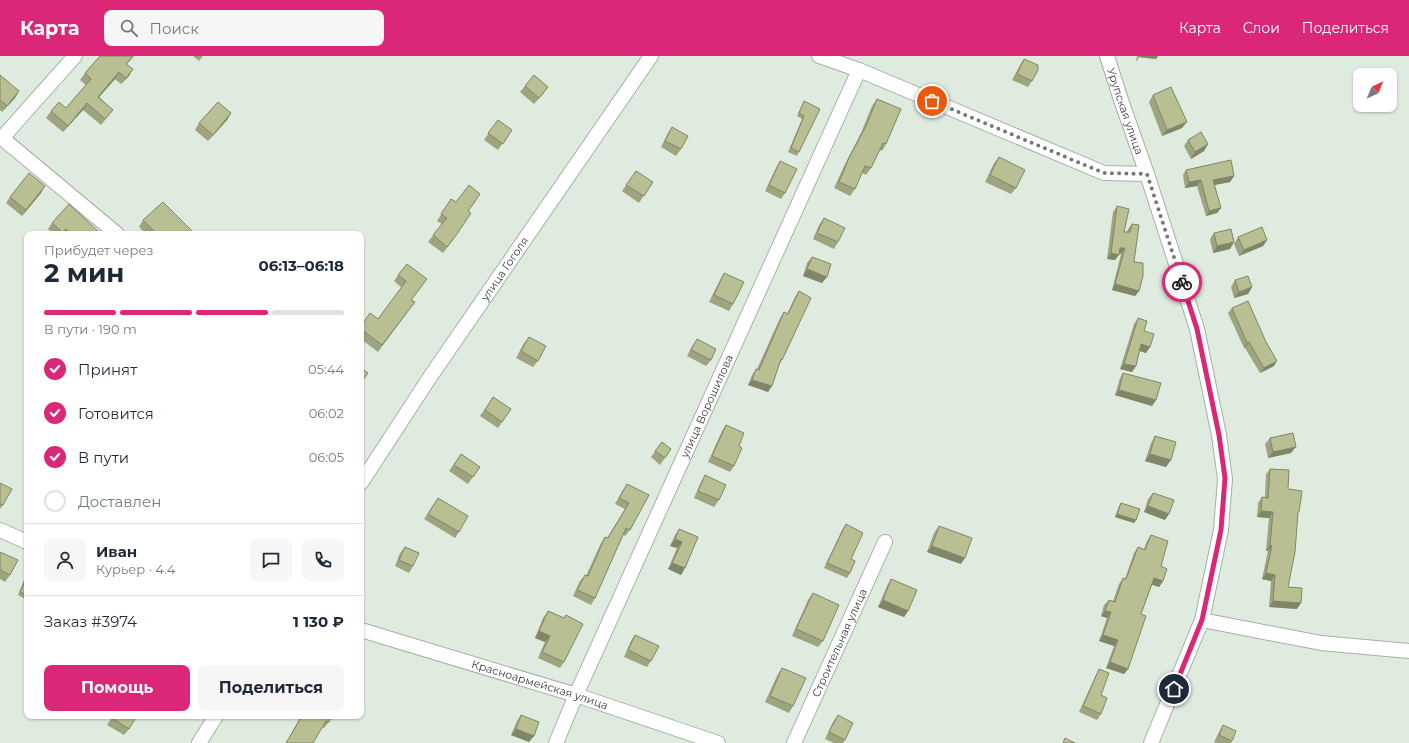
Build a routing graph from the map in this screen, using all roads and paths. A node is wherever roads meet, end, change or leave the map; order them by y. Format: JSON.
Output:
{"nodes":[{"id":1,"x":75,"y":56,"type":"edge"},
{"id":2,"x":650,"y":56,"type":"edge"},
{"id":3,"x":819,"y":56,"type":"edge"},
{"id":4,"x":1107,"y":56,"type":"edge"},
{"id":5,"x":859,"y":70,"type":"junction"},
{"id":6,"x":1147,"y":174,"type":"junction"},
{"id":7,"x":113,"y":231,"type":"edge"},
{"id":8,"x":364,"y":478,"type":"edge"},
{"id":9,"x":0,"y":530,"type":"edge"},
{"id":10,"x":24,"y":541,"type":"edge"},
{"id":11,"x":886,"y":542,"type":"dead end"},
{"id":12,"x":1202,"y":620,"type":"junction"},
{"id":13,"x":364,"y":631,"type":"edge"},
{"id":14,"x":1409,"y":651,"type":"edge"},
{"id":15,"x":576,"y":695,"type":"junction"},
{"id":16,"x":214,"y":719,"type":"edge"},
{"id":17,"x":199,"y":743,"type":"edge"},
{"id":18,"x":556,"y":743,"type":"edge"},
{"id":19,"x":718,"y":743,"type":"edge"},
{"id":20,"x":794,"y":743,"type":"edge"},
{"id":21,"x":1152,"y":743,"type":"edge"}],
"edges":[{"from":1,"to":7,"type":"street"},
{"from":2,"to":8,"type":"street","name":"улица Гоголя"},
{"from":3,"to":5,"type":"street"},
{"from":4,"to":6,"type":"street","name":"Урупская улица"},
{"from":5,"to":6,"type":"street"},
{"from":5,"to":15,"type":"street","name":"улица Ворошилова"},
{"from":6,"to":12,"type":"street","name":"Урупская улица"},
{"from":9,"to":10,"type":"street"},
{"from":11,"to":20,"type":"street","name":"Строительная улица"},
{"from":12,"to":14,"type":"street"},
{"from":12,"to":21,"type":"street","name":"Урупская улица"},
{"from":13,"to":15,"type":"street","name":"Красноармейская улица"},
{"from":15,"to":18,"type":"street","name":"улица Ворошилова"},
{"from":15,"to":19,"type":"street","name":"Красноармейская улица"},
{"from":16,"to":17,"type":"street"}]}
